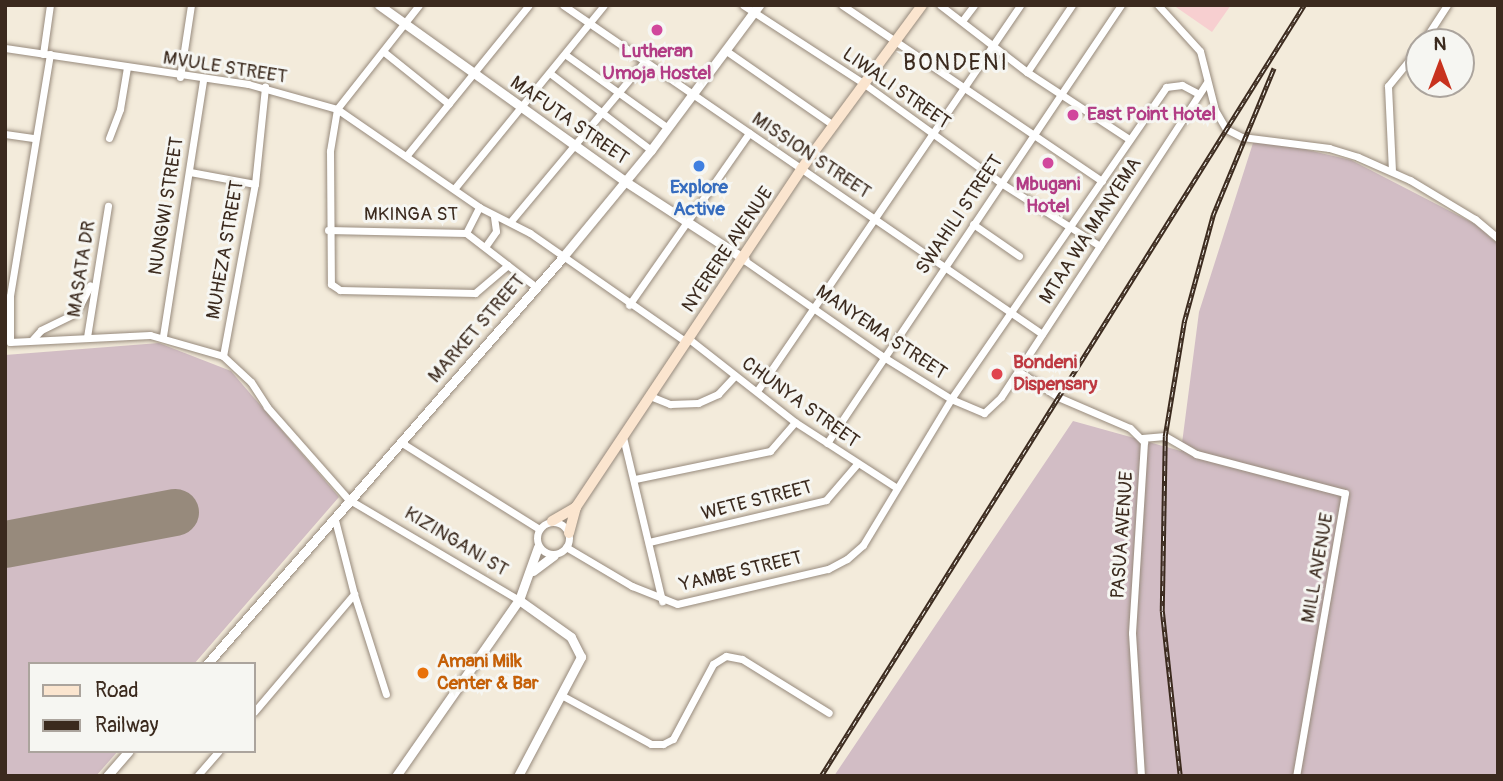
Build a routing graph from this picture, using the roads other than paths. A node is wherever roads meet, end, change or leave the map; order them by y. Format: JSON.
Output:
{"nodes":[{"id":1,"x":50,"y":5,"type":"edge"},
{"id":2,"x":191,"y":5,"type":"edge"},
{"id":3,"x":379,"y":5,"type":"edge"},
{"id":4,"x":419,"y":5,"type":"edge"},
{"id":5,"x":529,"y":5,"type":"edge"},
{"id":6,"x":604,"y":5,"type":"edge"},
{"id":7,"x":743,"y":5,"type":"edge"},
{"id":8,"x":842,"y":5,"type":"edge"},
{"id":9,"x":940,"y":5,"type":"edge"},
{"id":10,"x":974,"y":5,"type":"edge"},
{"id":11,"x":1020,"y":5,"type":"edge"},
{"id":12,"x":1072,"y":5,"type":"edge"},
{"id":13,"x":1121,"y":5,"type":"edge"},
{"id":14,"x":1447,"y":5,"type":"edge"},
{"id":15,"x":565,"y":6,"type":"edge"},
{"id":16,"x":1161,"y":6,"type":"edge"},
{"id":17,"x":917,"y":8,"type":"edge"},
{"id":18,"x":757,"y":9,"type":"edge"},
{"id":19,"x":962,"y":21,"type":"junction"},
{"id":20,"x":405,"y":23,"type":"junction"},
{"id":21,"x":590,"y":25,"type":"junction"},
{"id":22,"x":1432,"y":28,"type":"edge"},
{"id":23,"x":892,"y":41,"type":"junction"},
{"id":24,"x":992,"y":46,"type":"junction"},
{"id":25,"x":5,"y":49,"type":"edge"},
{"id":26,"x":725,"y":50,"type":"junction"},
{"id":27,"x":384,"y":51,"type":"junction"},
{"id":28,"x":46,"y":54,"type":"junction"},
{"id":29,"x":566,"y":55,"type":"junction"},
{"id":30,"x":643,"y":63,"type":"junction"},
{"id":31,"x":1405,"y":65,"type":"edge"},
{"id":32,"x":127,"y":67,"type":"junction"},
{"id":33,"x":1027,"y":72,"type":"junction"},
{"id":34,"x":551,"y":74,"type":"junction"},
{"id":35,"x":473,"y":75,"type":"junction"},
{"id":36,"x":180,"y":76,"type":"junction"},
{"id":37,"x":203,"y":80,"type":"junction"},
{"id":38,"x":1207,"y":82,"type":"junction"},
{"id":39,"x":863,"y":83,"type":"junction"},
{"id":40,"x":265,"y":87,"type":"junction"},
{"id":41,"x":618,"y":92,"type":"junction"},
{"id":42,"x":964,"y":92,"type":"junction"},
{"id":43,"x":1060,"y":93,"type":"junction"},
{"id":44,"x":1199,"y":94,"type":"junction"},
{"id":45,"x":693,"y":96,"type":"junction"},
{"id":46,"x":449,"y":104,"type":"junction"},
{"id":47,"x":520,"y":108,"type":"junction"},
{"id":48,"x":337,"y":109,"type":"junction"},
{"id":49,"x":600,"y":111,"type":"junction"},
{"id":50,"x":832,"y":124,"type":"junction"},
{"id":51,"x":668,"y":128,"type":"junction"},
{"id":52,"x":748,"y":133,"type":"junction"},
{"id":53,"x":5,"y":134,"type":"edge"},
{"id":54,"x":934,"y":135,"type":"junction"},
{"id":55,"x":1030,"y":137,"type":"junction"},
{"id":56,"x":35,"y":138,"type":"junction"},
{"id":57,"x":109,"y":138,"type":"dead end"},
{"id":58,"x":1129,"y":139,"type":"junction"},
{"id":59,"x":573,"y":144,"type":"junction"},
{"id":60,"x":651,"y":150,"type":"junction"},
{"id":61,"x":407,"y":155,"type":"junction"},
{"id":62,"x":802,"y":168,"type":"junction"},
{"id":63,"x":1392,"y":171,"type":"junction"},
{"id":64,"x":190,"y":172,"type":"junction"},
{"id":65,"x":623,"y":180,"type":"junction"},
{"id":66,"x":1101,"y":181,"type":"junction"},
{"id":67,"x":1001,"y":183,"type":"junction"},
{"id":68,"x":255,"y":184,"type":"junction"},
{"id":69,"x":454,"y":189,"type":"junction"},
{"id":70,"x":108,"y":206,"type":"dead end"},
{"id":71,"x":479,"y":207,"type":"junction"},
{"id":72,"x":494,"y":216,"type":"junction"},
{"id":73,"x":875,"y":218,"type":"junction"},
{"id":74,"x":511,"y":221,"type":"junction"},
{"id":75,"x":687,"y":223,"type":"junction"},
{"id":76,"x":973,"y":225,"type":"junction"},
{"id":77,"x":1072,"y":227,"type":"junction"},
{"id":78,"x":328,"y":230,"type":"junction"},
{"id":79,"x":466,"y":233,"type":"junction"},
{"id":80,"x":1498,"y":238,"type":"edge"},
{"id":81,"x":1100,"y":246,"type":"junction"},
{"id":82,"x":485,"y":247,"type":"junction"},
{"id":83,"x":1019,"y":256,"type":"dead end"},
{"id":84,"x":562,"y":258,"type":"junction"},
{"id":85,"x":744,"y":259,"type":"junction"},
{"id":86,"x":508,"y":265,"type":"junction"},
{"id":87,"x":944,"y":268,"type":"junction"},
{"id":88,"x":93,"y":278,"type":"junction"},
{"id":89,"x":536,"y":287,"type":"junction"},
{"id":90,"x":629,"y":305,"type":"junction"},
{"id":91,"x":814,"y":307,"type":"junction"},
{"id":92,"x":1011,"y":312,"type":"junction"},
{"id":93,"x":1042,"y":334,"type":"junction"},
{"id":94,"x":163,"y":336,"type":"junction"},
{"id":95,"x":87,"y":337,"type":"junction"},
{"id":96,"x":32,"y":340,"type":"junction"},
{"id":97,"x":688,"y":341,"type":"junction"},
{"id":98,"x":223,"y":356,"type":"junction"},
{"id":99,"x":882,"y":356,"type":"junction"},
{"id":100,"x":1018,"y":371,"type":"junction"},
{"id":101,"x":735,"y":376,"type":"junction"},
{"id":102,"x":757,"y":391,"type":"junction"},
{"id":103,"x":650,"y":396,"type":"junction"},
{"id":104,"x":1001,"y":397,"type":"joint"},
{"id":105,"x":951,"y":399,"type":"junction"},
{"id":106,"x":795,"y":422,"type":"junction"},
{"id":107,"x":623,"y":437,"type":"junction"},
{"id":108,"x":1142,"y":438,"type":"junction"},
{"id":109,"x":402,"y":443,"type":"junction"},
{"id":110,"x":827,"y":443,"type":"junction"},
{"id":111,"x":858,"y":464,"type":"junction"},
{"id":112,"x":635,"y":479,"type":"junction"},
{"id":113,"x":897,"y":488,"type":"junction"},
{"id":114,"x":348,"y":499,"type":"junction"},
{"id":115,"x":576,"y":507,"type":"junction"},
{"id":116,"x":335,"y":520,"type":"junction"},
{"id":117,"x":552,"y":522,"type":"junction"},
{"id":118,"x":539,"y":528,"type":"junction"},
{"id":119,"x":569,"y":533,"type":"junction"},
{"id":120,"x":649,"y":542,"type":"junction"},
{"id":121,"x":538,"y":547,"type":"junction"},
{"id":122,"x":566,"y":547,"type":"junction"},
{"id":123,"x":554,"y":555,"type":"junction"},
{"id":124,"x":533,"y":571,"type":"junction"},
{"id":125,"x":354,"y":594,"type":"junction"},
{"id":126,"x":519,"y":600,"type":"junction"},
{"id":127,"x":662,"y":601,"type":"junction"},
{"id":128,"x":209,"y":662,"type":"edge"},
{"id":129,"x":386,"y":694,"type":"dead end"},
{"id":130,"x":563,"y":696,"type":"junction"},
{"id":131,"x":256,"y":710,"type":"edge"},
{"id":132,"x":829,"y":713,"type":"dead end"},
{"id":133,"x":127,"y":753,"type":"edge"},
{"id":134,"x":217,"y":753,"type":"edge"},
{"id":135,"x":107,"y":776,"type":"edge"},
{"id":136,"x":197,"y":776,"type":"edge"},
{"id":137,"x":396,"y":776,"type":"edge"},
{"id":138,"x":517,"y":776,"type":"edge"},
{"id":139,"x":1141,"y":776,"type":"edge"},
{"id":140,"x":1297,"y":776,"type":"edge"}],
"edges":[{"from":1,"to":28,"type":"street"},
{"from":2,"to":36,"type":"street"},
{"from":3,"to":20,"type":"street","name":"MAFUTA STREET"},
{"from":4,"to":20,"type":"street"},
{"from":5,"to":35,"type":"street"},
{"from":6,"to":21,"type":"street"},
{"from":7,"to":18,"type":"street","name":"LIWALI STREET"},
{"from":8,"to":23,"type":"street"},
{"from":9,"to":19,"type":"street"},
{"from":10,"to":19,"type":"street"},
{"from":11,"to":24,"type":"street"},
{"from":12,"to":33,"type":"street"},
{"from":13,"to":43,"type":"street","name":"SWAHILI STREET"},
{"from":14,"to":22,"type":"street"},
{"from":15,"to":21,"type":"street","name":"MISSION STREET"},
{"from":16,"to":38,"type":"street"},
{"from":17,"to":23,"type":"main road","name":"NYERERE AVENUE"},
{"from":18,"to":26,"type":"street","name":"MARKET STREET"},
{"from":18,"to":39,"type":"street","name":"LIWALI STREET"},
{"from":19,"to":24,"type":"street"},
{"from":20,"to":27,"type":"street"},
{"from":20,"to":35,"type":"street","name":"MAFUTA STREET"},
{"from":21,"to":29,"type":"street"},
{"from":21,"to":30,"type":"street","name":"MISSION STREET"},
{"from":23,"to":39,"type":"main road","name":"NYERERE AVENUE"},
{"from":23,"to":42,"type":"street"},
{"from":24,"to":33,"type":"street"},
{"from":24,"to":42,"type":"street"},
{"from":25,"to":28,"type":"street","name":"MVULE STREET"},
{"from":26,"to":45,"type":"street","name":"MARKET STREET"},
{"from":26,"to":50,"type":"street"},
{"from":27,"to":46,"type":"street"},
{"from":27,"to":48,"type":"street"},
{"from":28,"to":32,"type":"street","name":"MVULE STREET"},
{"from":28,"to":56,"type":"street"},
{"from":29,"to":34,"type":"street"},
{"from":29,"to":41,"type":"street"},
{"from":30,"to":41,"type":"street"},
{"from":30,"to":45,"type":"street","name":"MISSION STREET"},
{"from":31,"to":63,"type":"street"},
{"from":32,"to":36,"type":"street","name":"MVULE STREET"},
{"from":32,"to":57,"type":"street"},
{"from":33,"to":43,"type":"street"},
{"from":34,"to":47,"type":"street"},
{"from":34,"to":49,"type":"street"},
{"from":35,"to":46,"type":"street"},
{"from":35,"to":47,"type":"street","name":"MAFUTA STREET"},
{"from":36,"to":37,"type":"street","name":"MVULE STREET"},
{"from":37,"to":40,"type":"street","name":"MVULE STREET"},
{"from":37,"to":64,"type":"street","name":"NUNGWI STREET"},
{"from":38,"to":44,"type":"street","name":"MTAA WA MANYEMA"},
{"from":38,"to":63,"type":"street"},
{"from":39,"to":50,"type":"main road","name":"NYERERE AVENUE"},
{"from":39,"to":54,"type":"street","name":"LIWALI STREET"},
{"from":40,"to":48,"type":"street","name":"MVULE STREET"},
{"from":40,"to":68,"type":"street","name":"MUHEZA STREET"},
{"from":41,"to":49,"type":"street"},
{"from":41,"to":51,"type":"street"},
{"from":42,"to":54,"type":"street"},
{"from":42,"to":55,"type":"street"},
{"from":43,"to":55,"type":"street","name":"SWAHILI STREET"},
{"from":43,"to":58,"type":"street"},
{"from":44,"to":58,"type":"street","name":"YAMBE STREET"},
{"from":44,"to":81,"type":"street","name":"MTAA WA MANYEMA"},
{"from":45,"to":51,"type":"street","name":"MARKET STREET"},
{"from":45,"to":52,"type":"street","name":"MISSION STREET"},
{"from":46,"to":61,"type":"street"},
{"from":47,"to":59,"type":"street","name":"MAFUTA STREET"},
{"from":47,"to":69,"type":"street"},
{"from":48,"to":61,"type":"street","name":"MVULE STREET"},
{"from":48,"to":78,"type":"street"},
{"from":49,"to":59,"type":"street"},
{"from":49,"to":60,"type":"street"},
{"from":50,"to":62,"type":"main road","name":"NYERERE AVENUE"},
{"from":51,"to":60,"type":"street","name":"MARKET STREET"},
{"from":52,"to":62,"type":"street","name":"MISSION STREET"},
{"from":52,"to":75,"type":"street"},
{"from":53,"to":56,"type":"street"},
{"from":54,"to":67,"type":"street","name":"LIWALI STREET"},
{"from":54,"to":73,"type":"street"},
{"from":55,"to":66,"type":"street"},
{"from":55,"to":67,"type":"street","name":"SWAHILI STREET"},
{"from":56,"to":96,"type":"street"},
{"from":58,"to":66,"type":"street","name":"YAMBE STREET"},
{"from":59,"to":65,"type":"street","name":"MAFUTA STREET"},
{"from":59,"to":74,"type":"street"},
{"from":60,"to":65,"type":"street","name":"MARKET STREET"},
{"from":61,"to":69,"type":"street","name":"MVULE STREET"},
{"from":62,"to":73,"type":"street","name":"MISSION STREET"},
{"from":62,"to":85,"type":"main road","name":"NYERERE AVENUE"},
{"from":63,"to":80,"type":"street"},
{"from":64,"to":68,"type":"street"},
{"from":64,"to":94,"type":"street","name":"NUNGWI STREET"},
{"from":65,"to":75,"type":"street","name":"MAFUTA STREET"},
{"from":65,"to":84,"type":"street","name":"MARKET STREET"},
{"from":66,"to":77,"type":"street","name":"YAMBE STREET"},
{"from":67,"to":76,"type":"street","name":"SWAHILI STREET"},
{"from":67,"to":77,"type":"street","name":"LIWALI STREET"},
{"from":68,"to":98,"type":"street","name":"MUHEZA STREET"},
{"from":69,"to":71,"type":"street","name":"MVULE STREET"},
{"from":70,"to":88,"type":"street","name":"MASATA DR"},
{"from":71,"to":72,"type":"street","name":"MVULE STREET"},
{"from":71,"to":79,"type":"street","name":"MKINGA ST"},
{"from":72,"to":74,"type":"street","name":"MVULE STREET"},
{"from":72,"to":82,"type":"street"},
{"from":73,"to":87,"type":"street","name":"MISSION STREET"},
{"from":73,"to":91,"type":"street"},
{"from":74,"to":84,"type":"street","name":"MVULE STREET"},
{"from":75,"to":85,"type":"street","name":"MAFUTA STREET"},
{"from":75,"to":90,"type":"street"},
{"from":76,"to":83,"type":"street"},
{"from":76,"to":87,"type":"street","name":"SWAHILI STREET"},
{"from":77,"to":81,"type":"street","name":"LIWALI STREET"},
{"from":77,"to":92,"type":"street","name":"YAMBE STREET"},
{"from":78,"to":79,"type":"street","name":"MKINGA ST"},
{"from":78,"to":86,"type":"street"},
{"from":79,"to":82,"type":"street"},
{"from":81,"to":93,"type":"street","name":"MTAA WA MANYEMA"},
{"from":82,"to":86,"type":"street"},
{"from":84,"to":89,"type":"street","name":"MARKET STREET"},
{"from":84,"to":90,"type":"street","name":"CHUNYA STREET"},
{"from":85,"to":91,"type":"street","name":"MANYEMA STREET"},
{"from":85,"to":97,"type":"main road","name":"NYERERE AVENUE"},
{"from":86,"to":89,"type":"street"},
{"from":87,"to":92,"type":"street","name":"MISSION STREET"},
{"from":87,"to":99,"type":"street","name":"SWAHILI STREET"},
{"from":88,"to":95,"type":"street","name":"MASATA DR"},
{"from":88,"to":96,"type":"street"},
{"from":89,"to":109,"type":"street","name":"MARKET STREET"},
{"from":90,"to":97,"type":"street","name":"CHUNYA STREET"},
{"from":91,"to":99,"type":"street","name":"MANYEMA STREET"},
{"from":91,"to":102,"type":"street"},
{"from":92,"to":93,"type":"street","name":"MISSION STREET"},
{"from":92,"to":105,"type":"street","name":"YAMBE STREET"},
{"from":93,"to":100,"type":"street","name":"MTAA WA MANYEMA"},
{"from":94,"to":95,"type":"street"},
{"from":94,"to":98,"type":"street"},
{"from":95,"to":96,"type":"street"},
{"from":97,"to":101,"type":"street","name":"CHUNYA STREET"},
{"from":97,"to":103,"type":"main road","name":"NYERERE AVENUE"},
{"from":98,"to":114,"type":"street","name":"KIZINGANI ST"},
{"from":99,"to":105,"type":"street","name":"MANYEMA STREET"},
{"from":99,"to":110,"type":"street","name":"SWAHILI STREET"},
{"from":100,"to":104,"type":"street","name":"MTAA WA MANYEMA"},
{"from":100,"to":108,"type":"street"},
{"from":101,"to":102,"type":"street","name":"CHUNYA STREET"},
{"from":101,"to":103,"type":"street"},
{"from":102,"to":106,"type":"street","name":"CHUNYA STREET"},
{"from":103,"to":107,"type":"main road","name":"NYERERE AVENUE"},
{"from":104,"to":105,"type":"street","name":"MANYEMA STREET"},
{"from":105,"to":113,"type":"street","name":"YAMBE STREET"},
{"from":106,"to":110,"type":"street","name":"CHUNYA STREET"},
{"from":106,"to":112,"type":"street"},
{"from":107,"to":112,"type":"street"},
{"from":107,"to":115,"type":"main road","name":"NYERERE AVENUE"},
{"from":108,"to":139,"type":"street","name":"PASUA AVENUE"},
{"from":108,"to":140,"type":"street","name":"MILL AVENUE"},
{"from":109,"to":114,"type":"street","name":"MARKET STREET"},
{"from":109,"to":118,"type":"street"},
{"from":110,"to":111,"type":"street","name":"CHUNYA STREET"},
{"from":111,"to":113,"type":"street","name":"CHUNYA STREET"},
{"from":111,"to":120,"type":"street","name":"WETE STREET"},
{"from":112,"to":120,"type":"street"},
{"from":113,"to":127,"type":"street","name":"YAMBE STREET"},
{"from":114,"to":116,"type":"street","name":"MARKET STREET"},
{"from":114,"to":126,"type":"street","name":"KIZINGANI ST"},
{"from":115,"to":117,"type":"main road"},
{"from":115,"to":119,"type":"main road"},
{"from":116,"to":125,"type":"street"},
{"from":116,"to":128,"type":"street","name":"MARKET STREET"},
{"from":117,"to":118,"type":"street"},
{"from":117,"to":119,"type":"street"},
{"from":118,"to":121,"type":"street"},
{"from":119,"to":122,"type":"street"},
{"from":120,"to":127,"type":"street"},
{"from":121,"to":123,"type":"street"},
{"from":121,"to":124,"type":"street"},
{"from":122,"to":123,"type":"street"},
{"from":122,"to":127,"type":"street","name":"YAMBE STREET"},
{"from":123,"to":124,"type":"street"},
{"from":124,"to":126,"type":"street"},
{"from":125,"to":129,"type":"street"},
{"from":125,"to":131,"type":"street"},
{"from":126,"to":130,"type":"street","name":"KIZINGANI ST"},
{"from":126,"to":137,"type":"street"},
{"from":130,"to":132,"type":"street"},
{"from":130,"to":138,"type":"street","name":"KIZINGANI ST"},
{"from":133,"to":135,"type":"street"},
{"from":134,"to":136,"type":"street"}]}
